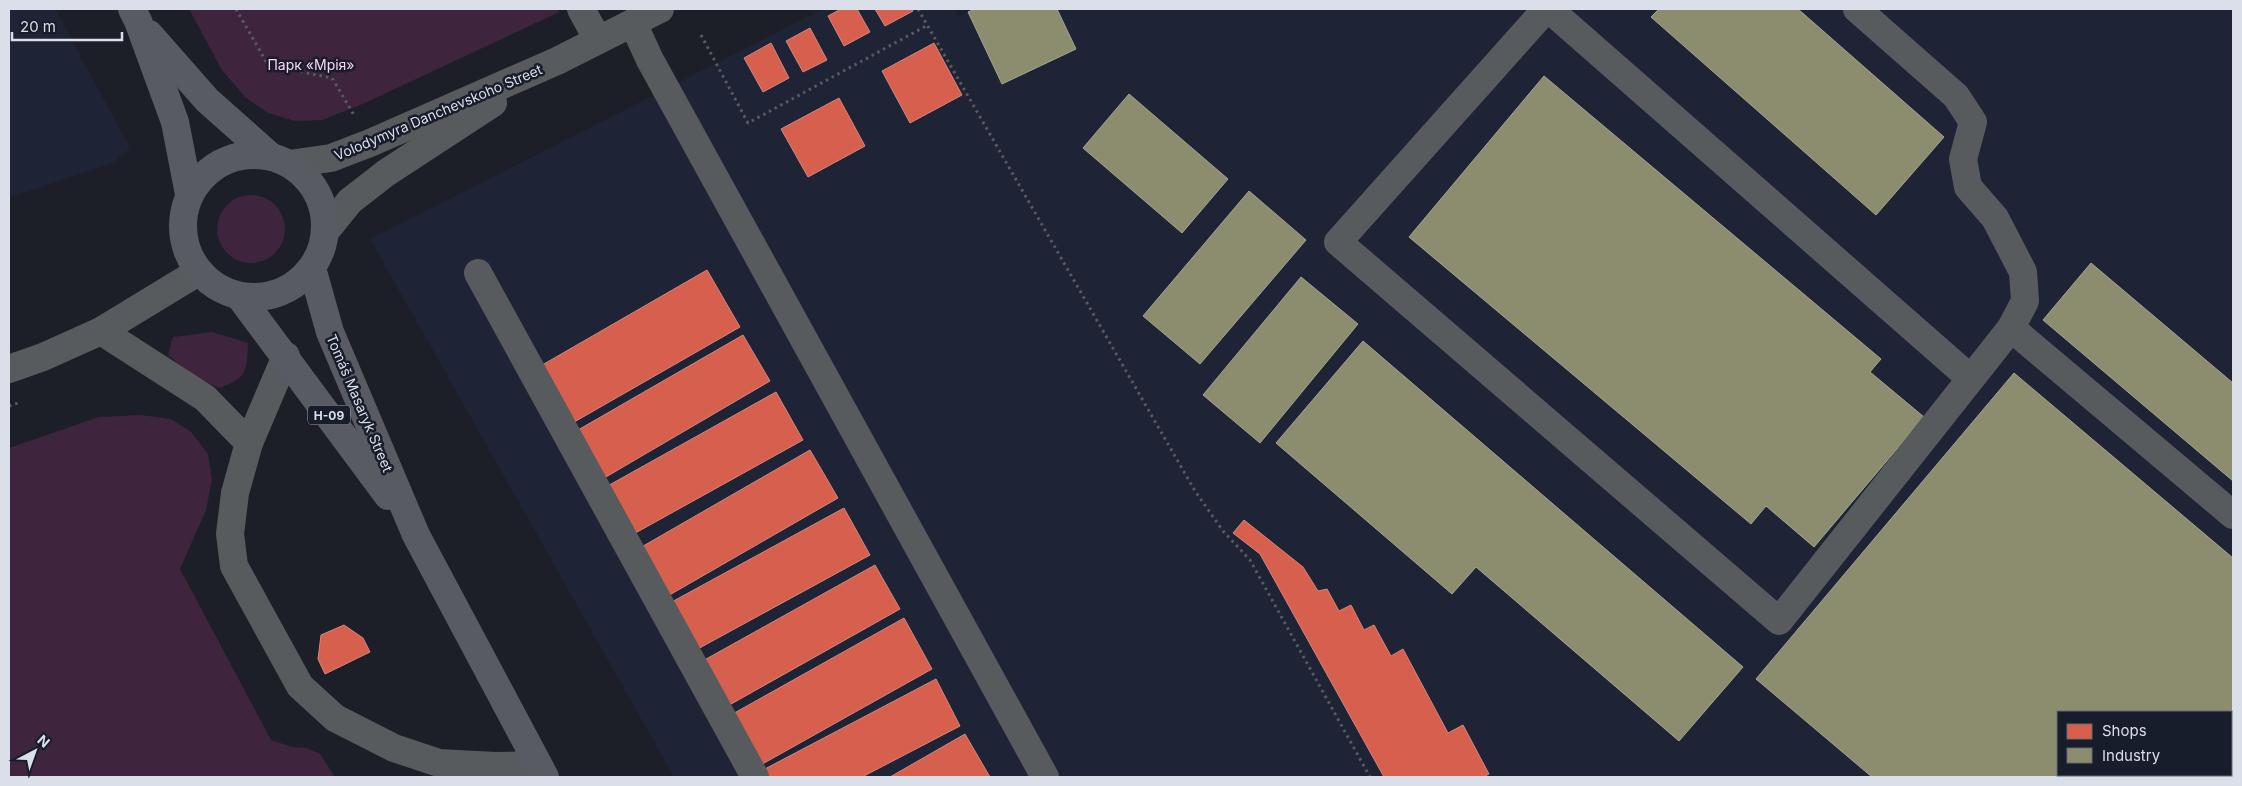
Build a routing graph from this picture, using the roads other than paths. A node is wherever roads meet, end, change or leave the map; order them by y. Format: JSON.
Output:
{"nodes":[{"id":1,"x":581,"y":9,"type":"edge"},
{"id":2,"x":660,"y":9,"type":"edge"},
{"id":3,"x":1548,"y":9,"type":"edge"},
{"id":4,"x":1857,"y":9,"type":"edge"},
{"id":5,"x":135,"y":15,"type":"edge"},
{"id":6,"x":633,"y":23,"type":"junction"},
{"id":7,"x":598,"y":40,"type":"junction"},
{"id":8,"x":557,"y":61,"type":"junction"},
{"id":9,"x":280,"y":160,"type":"junction"},
{"id":10,"x":189,"y":194,"type":"junction"},
{"id":11,"x":325,"y":232,"type":"junction"},
{"id":12,"x":312,"y":268,"type":"junction"},
{"id":13,"x":198,"y":272,"type":"junction"},
{"id":14,"x":478,"y":273,"type":"dead end"},
{"id":15,"x":240,"y":297,"type":"junction"},
{"id":16,"x":2011,"y":328,"type":"junction"},
{"id":17,"x":101,"y":332,"type":"junction"},
{"id":18,"x":286,"y":356,"type":"junction"},
{"id":19,"x":9,"y":369,"type":"edge"},
{"id":20,"x":1970,"y":378,"type":"junction"},
{"id":21,"x":249,"y":443,"type":"junction"},
{"id":22,"x":2233,"y":515,"type":"edge"},
{"id":23,"x":416,"y":535,"type":"junction"},
{"id":24,"x":541,"y":771,"type":"edge"},
{"id":25,"x":755,"y":777,"type":"edge"},
{"id":26,"x":1045,"y":777,"type":"edge"}],
"edges":[{"from":1,"to":7,"type":"street"},
{"from":2,"to":6,"type":"street","name":"Volodymyra Danchevskoho Street"},
{"from":3,"to":20,"type":"street"},
{"from":3,"to":20,"type":"street"},
{"from":4,"to":16,"type":"street"},
{"from":5,"to":9,"type":"main road"},
{"from":5,"to":10,"type":"main road"},
{"from":6,"to":7,"type":"street","name":"Volodymyra Danchevskoho Street"},
{"from":6,"to":26,"type":"street"},
{"from":7,"to":8,"type":"street","name":"Volodymyra Danchevskoho Street"},
{"from":8,"to":9,"type":"street","name":"Volodymyra Danchevskoho Street"},
{"from":8,"to":11,"type":"street","name":"Volodymyra Danchevskoho Street"},
{"from":9,"to":10,"type":"main road"},
{"from":9,"to":11,"type":"main road"},
{"from":10,"to":13,"type":"main road"},
{"from":11,"to":12,"type":"main road"},
{"from":12,"to":15,"type":"main road"},
{"from":12,"to":23,"type":"main road","name":"Tomáš Masaryk Street","number":"Н-09"},
{"from":13,"to":15,"type":"main road"},
{"from":13,"to":17,"type":"street"},
{"from":14,"to":25,"type":"street"},
{"from":15,"to":18,"type":"main road","name":"Tomáš Masaryk Street","number":"Н-09"},
{"from":16,"to":20,"type":"street"},
{"from":16,"to":22,"type":"street"},
{"from":17,"to":19,"type":"street"},
{"from":17,"to":21,"type":"street"},
{"from":18,"to":21,"type":"street"},
{"from":18,"to":23,"type":"main road","name":"Tomáš Masaryk Street","number":"Н-09"},
{"from":21,"to":24,"type":"street"},
{"from":23,"to":24,"type":"main road","name":"Tomáš Masaryk Street","number":"Н-09"}]}
